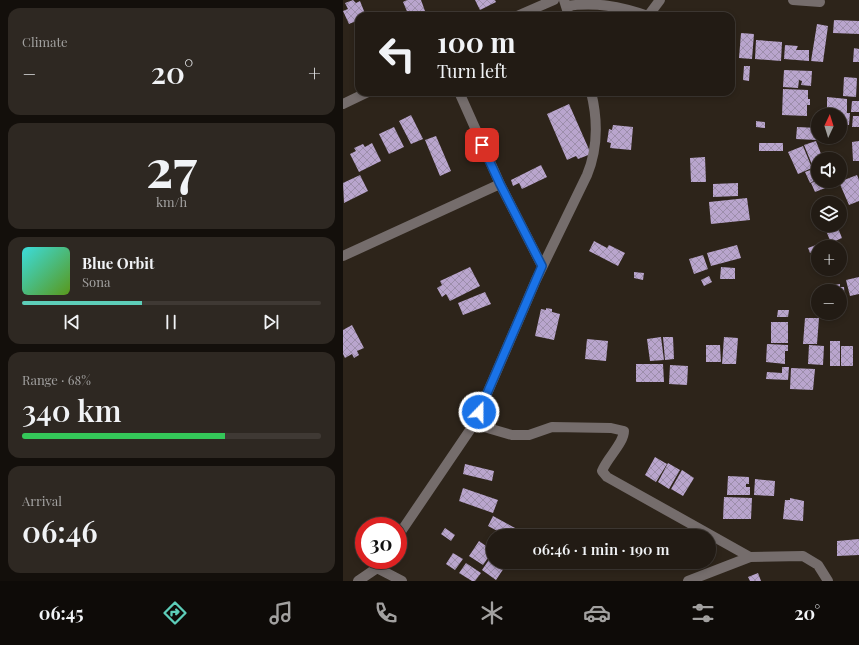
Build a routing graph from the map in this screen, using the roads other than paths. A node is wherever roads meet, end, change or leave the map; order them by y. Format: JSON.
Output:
{"nodes":[{"id":1,"x":554,"y":0,"type":"edge"},
{"id":2,"x":660,"y":0,"type":"edge"},
{"id":3,"x":793,"y":0,"type":"edge"},
{"id":4,"x":820,"y":2,"type":"dead end"},
{"id":5,"x":567,"y":7,"type":"edge"},
{"id":6,"x":526,"y":12,"type":"edge"},
{"id":7,"x":633,"y":12,"type":"edge"},
{"id":8,"x":651,"y":12,"type":"edge"},
{"id":9,"x":360,"y":96,"type":"edge"},
{"id":10,"x":461,"y":96,"type":"edge"},
{"id":11,"x":592,"y":96,"type":"edge"},
{"id":12,"x":343,"y":104,"type":"edge"},
{"id":13,"x":500,"y":184,"type":"junction"},
{"id":14,"x":343,"y":256,"type":"edge"},
{"id":15,"x":542,"y":266,"type":"junction"},
{"id":16,"x":474,"y":424,"type":"junction"},
{"id":17,"x":407,"y":523,"type":"edge"},
{"id":18,"x":750,"y":557,"type":"junction"},
{"id":19,"x":374,"y":569,"type":"edge"},
{"id":20,"x":386,"y":569,"type":"edge"},
{"id":21,"x":358,"y":581,"type":"edge"},
{"id":22,"x":402,"y":581,"type":"edge"},
{"id":23,"x":688,"y":581,"type":"edge"},
{"id":24,"x":827,"y":581,"type":"edge"}],
"edges":[{"from":1,"to":6,"type":"street"},
{"from":2,"to":8,"type":"street"},
{"from":3,"to":4,"type":"street"},
{"from":5,"to":7,"type":"street"},
{"from":9,"to":12,"type":"street"},
{"from":10,"to":13,"type":"street"},
{"from":11,"to":15,"type":"street"},
{"from":13,"to":14,"type":"street"},
{"from":13,"to":15,"type":"street"},
{"from":15,"to":16,"type":"street"},
{"from":16,"to":17,"type":"street"},
{"from":16,"to":18,"type":"street"},
{"from":18,"to":23,"type":"street"},
{"from":18,"to":24,"type":"street"},
{"from":19,"to":21,"type":"street"},
{"from":20,"to":22,"type":"street"}]}
